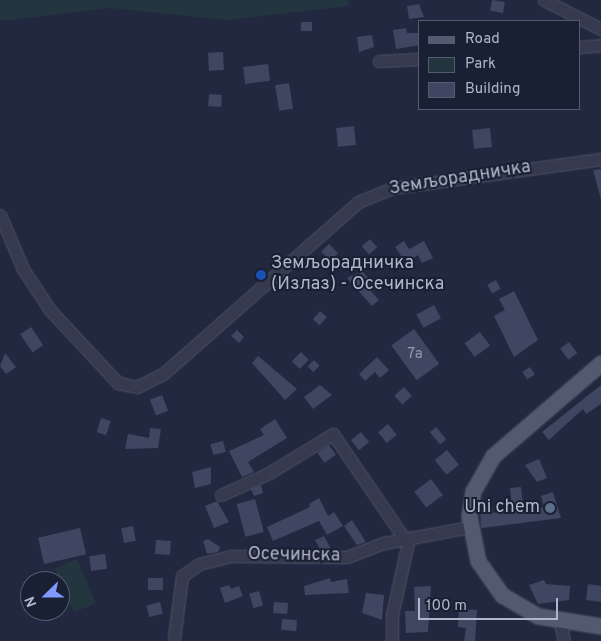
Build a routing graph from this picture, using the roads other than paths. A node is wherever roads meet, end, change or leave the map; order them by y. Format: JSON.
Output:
{"nodes":[{"id":1,"x":544,"y":0,"type":"edge"},
{"id":2,"x":601,"y":29,"type":"edge"},
{"id":3,"x":601,"y":45,"type":"edge"},
{"id":4,"x":581,"y":47,"type":"edge"},
{"id":5,"x":418,"y":59,"type":"edge"},
{"id":6,"x":379,"y":61,"type":"dead end"},
{"id":7,"x":601,"y":159,"type":"edge"},
{"id":8,"x":0,"y":215,"type":"edge"},
{"id":9,"x":601,"y":363,"type":"edge"},
{"id":10,"x":221,"y":495,"type":"dead end"},
{"id":11,"x":469,"y":527,"type":"junction"},
{"id":12,"x":406,"y":538,"type":"junction"},
{"id":13,"x":560,"y":622,"type":"junction"},
{"id":14,"x":601,"y":626,"type":"edge"},
{"id":15,"x":174,"y":638,"type":"dead end"},
{"id":16,"x":392,"y":641,"type":"edge"},
{"id":17,"x":564,"y":641,"type":"edge"}],
"edges":[{"from":1,"to":2,"type":"street"},
{"from":3,"to":4,"type":"street"},
{"from":5,"to":6,"type":"street"},
{"from":7,"to":8,"type":"street","name":"Земљорадничка"},
{"from":9,"to":11,"type":"main road"},
{"from":10,"to":12,"type":"street"},
{"from":11,"to":12,"type":"street","name":"Осечинска"},
{"from":11,"to":13,"type":"main road"},
{"from":12,"to":15,"type":"street","name":"Осечинска"},
{"from":12,"to":16,"type":"street"},
{"from":13,"to":14,"type":"main road"},
{"from":13,"to":17,"type":"street"}]}
